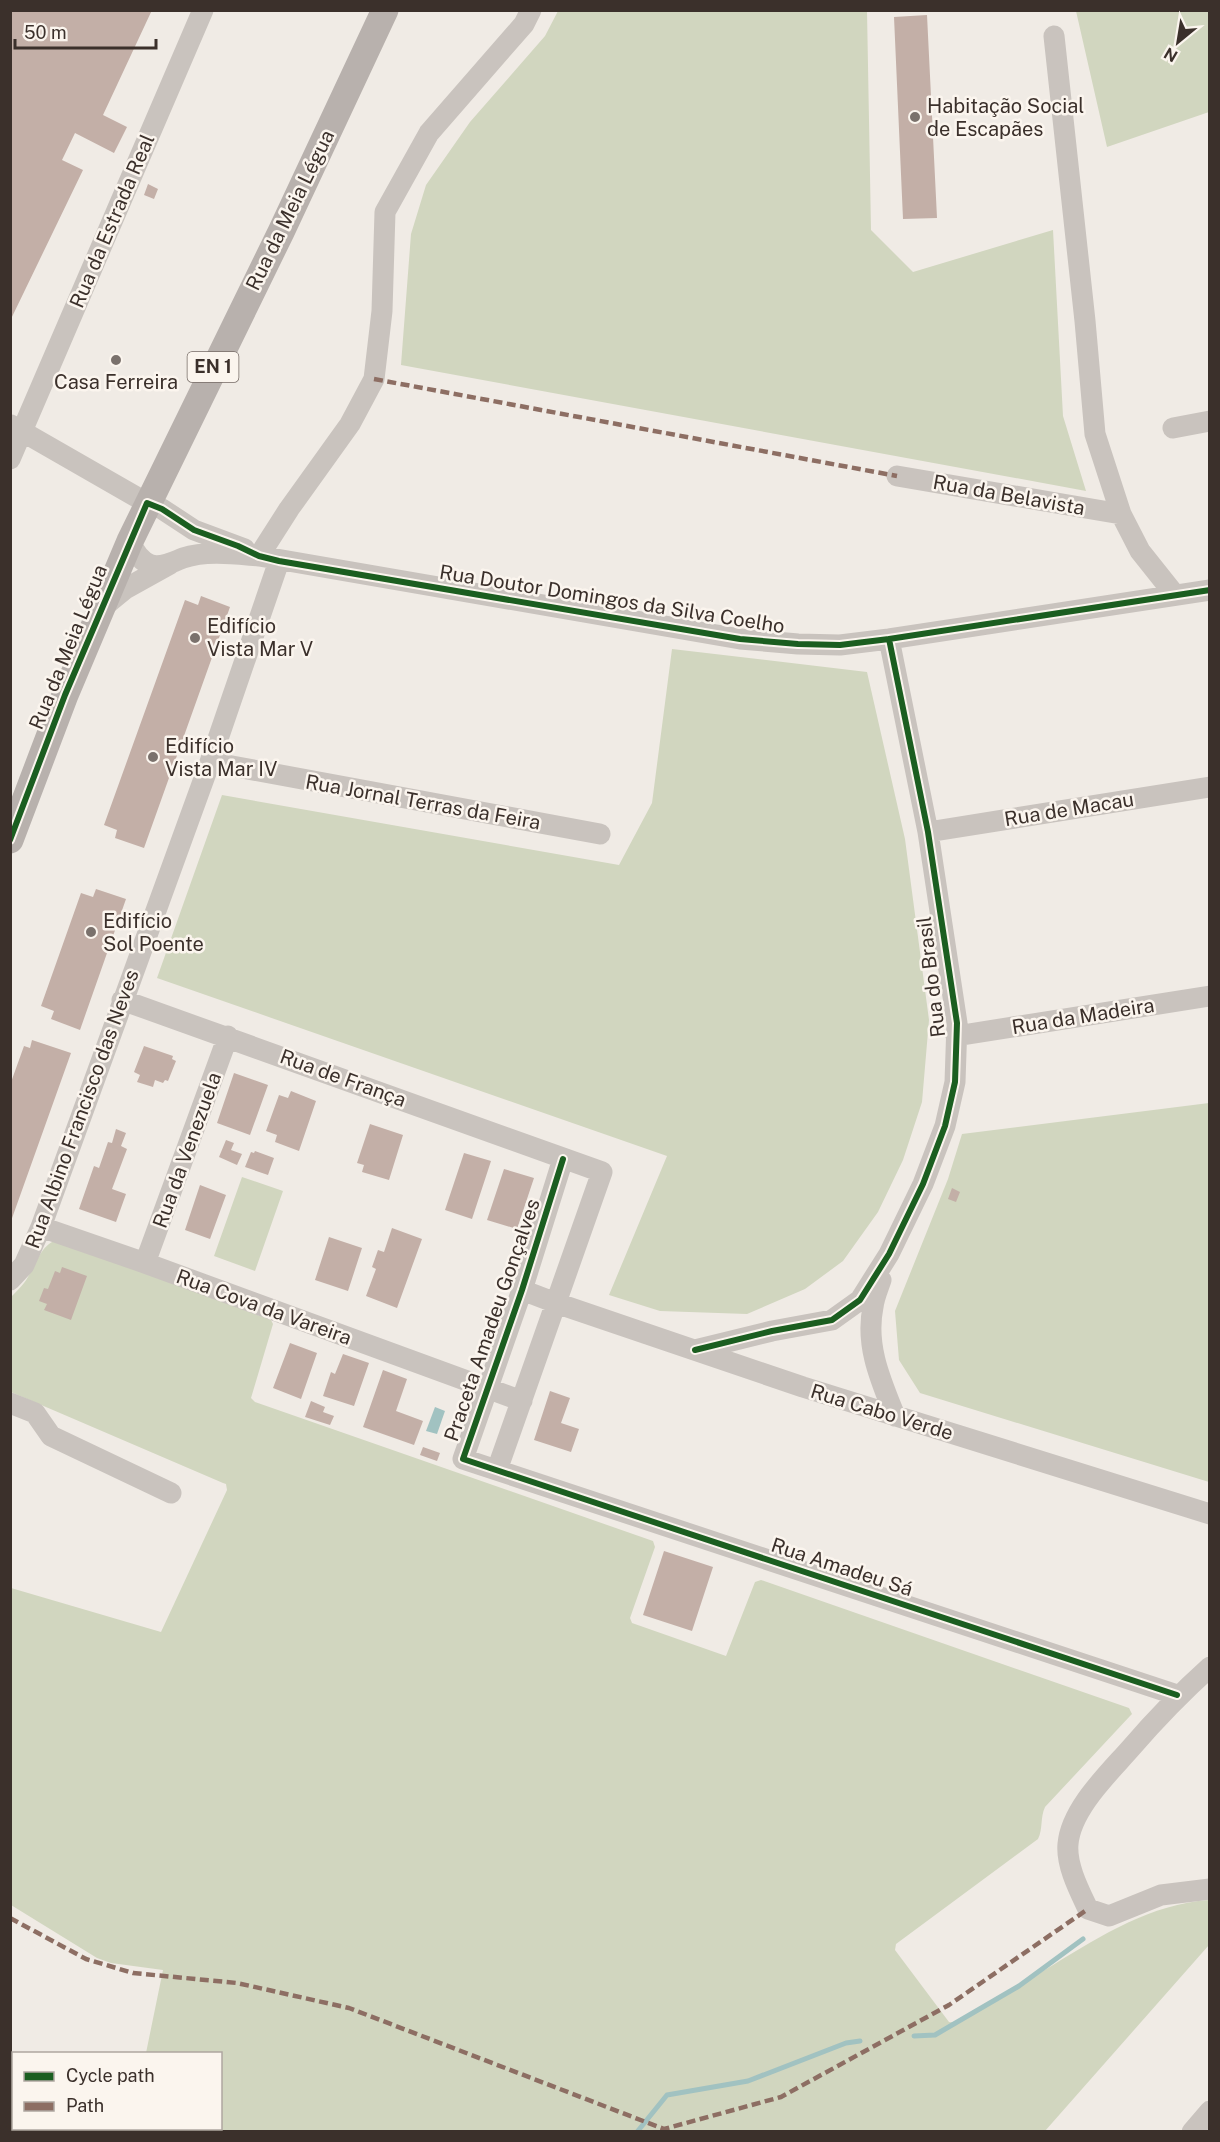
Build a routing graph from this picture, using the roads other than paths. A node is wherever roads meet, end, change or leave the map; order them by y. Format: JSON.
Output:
{"nodes":[{"id":1,"x":203,"y":10,"type":"edge"},
{"id":2,"x":385,"y":10,"type":"edge"},
{"id":3,"x":531,"y":10,"type":"edge"},
{"id":4,"x":1054,"y":36,"type":"dead end"},
{"id":5,"x":1209,"y":421,"type":"edge"},
{"id":6,"x":16,"y":428,"type":"edge"},
{"id":7,"x":1173,"y":428,"type":"dead end"},
{"id":8,"x":10,"y":459,"type":"edge"},
{"id":9,"x":897,"y":476,"type":"dead end"},
{"id":10,"x":155,"y":506,"type":"junction"},
{"id":11,"x":1121,"y":514,"type":"junction"},
{"id":12,"x":130,"y":541,"type":"junction"},
{"id":13,"x":269,"y":558,"type":"junction"},
{"id":14,"x":170,"y":564,"type":"junction"},
{"id":15,"x":1209,"y":590,"type":"edge"},
{"id":16,"x":1175,"y":595,"type":"junction"},
{"id":17,"x":101,"y":609,"type":"junction"},
{"id":18,"x":889,"y":639,"type":"junction"},
{"id":19,"x":210,"y":762,"type":"junction"},
{"id":20,"x":1209,"y":787,"type":"edge"},
{"id":21,"x":928,"y":832,"type":"junction"},
{"id":22,"x":600,"y":834,"type":"dead end"},
{"id":23,"x":10,"y":840,"type":"edge"},
{"id":24,"x":1209,"y":996,"type":"edge"},
{"id":25,"x":122,"y":1000,"type":"junction"},
{"id":26,"x":228,"y":1036,"type":"junction"},
{"id":27,"x":956,"y":1036,"type":"junction"},
{"id":28,"x":563,"y":1159,"type":"junction"},
{"id":29,"x":41,"y":1227,"type":"junction"},
{"id":30,"x":890,"y":1254,"type":"junction"},
{"id":31,"x":146,"y":1263,"type":"junction"},
{"id":32,"x":10,"y":1280,"type":"edge"},
{"id":33,"x":522,"y":1290,"type":"junction"},
{"id":34,"x":556,"y":1303,"type":"junction"},
{"id":35,"x":695,"y":1350,"type":"junction"},
{"id":36,"x":487,"y":1389,"type":"junction"},
{"id":37,"x":522,"y":1401,"type":"junction"},
{"id":38,"x":10,"y":1403,"type":"edge"},
{"id":39,"x":896,"y":1416,"type":"junction"},
{"id":40,"x":497,"y":1470,"type":"junction"},
{"id":41,"x":171,"y":1493,"type":"dead end"},
{"id":42,"x":1209,"y":1515,"type":"edge"},
{"id":43,"x":1209,"y":1667,"type":"edge"},
{"id":44,"x":1178,"y":1695,"type":"junction"},
{"id":45,"x":1209,"y":1889,"type":"edge"},
{"id":46,"x":1209,"y":2110,"type":"edge"},
{"id":47,"x":1192,"y":2132,"type":"edge"}],
"edges":[{"from":1,"to":6,"type":"street","name":"Rua da Estrada Real"},
{"from":2,"to":10,"type":"main road","name":"Rua da Meia Légua","number":"EN 1"},
{"from":3,"to":13,"type":"street","name":"Rua Albino Francisco das Neves"},
{"from":4,"to":11,"type":"street"},
{"from":5,"to":7,"type":"street"},
{"from":6,"to":8,"type":"street","name":"Rua da Estrada Real"},
{"from":6,"to":10,"type":"street"},
{"from":9,"to":11,"type":"street","name":"Rua da Belavista"},
{"from":10,"to":12,"type":"main road","name":"Rua da Meia Légua","number":"EN 1"},
{"from":10,"to":13,"type":"street","name":"Rua Doutor Domingos da Silva Coelho"},
{"from":10,"to":14,"type":"street","name":"Rua Doutor Domingos da Silva Coelho"},
{"from":11,"to":16,"type":"street"},
{"from":12,"to":14,"type":"street","name":"Rua Doutor Domingos da Silva Coelho"},
{"from":12,"to":17,"type":"main road","name":"Rua da Meia Légua","number":"EN 1"},
{"from":13,"to":14,"type":"street","name":"Rua Doutor Domingos da Silva Coelho"},
{"from":13,"to":18,"type":"street","name":"Rua Doutor Domingos da Silva Coelho"},
{"from":13,"to":19,"type":"street","name":"Rua Albino Francisco das Neves"},
{"from":14,"to":17,"type":"street","name":"Rua Doutor Domingos da Silva Coelho"},
{"from":15,"to":16,"type":"street","name":"Rua Doutor Domingos da Silva Coelho"},
{"from":16,"to":18,"type":"street","name":"Rua Doutor Domingos da Silva Coelho"},
{"from":17,"to":23,"type":"main road","name":"Rua da Meia Légua","number":"EN 1"},
{"from":18,"to":21,"type":"street","name":"Rua do Brasil"},
{"from":19,"to":22,"type":"street","name":"Rua Jornal Terras da Feira"},
{"from":19,"to":25,"type":"street","name":"Rua Albino Francisco das Neves"},
{"from":20,"to":21,"type":"street","name":"Rua de Macau"},
{"from":21,"to":27,"type":"street","name":"Rua do Brasil"},
{"from":24,"to":27,"type":"street","name":"Rua da Madeira"},
{"from":25,"to":26,"type":"street","name":"Rua de França"},
{"from":25,"to":29,"type":"street","name":"Rua Albino Francisco das Neves"},
{"from":26,"to":28,"type":"street","name":"Rua de França"},
{"from":26,"to":31,"type":"street","name":"Rua da Venezuela"},
{"from":27,"to":30,"type":"street","name":"Rua do Brasil"},
{"from":28,"to":33,"type":"street","name":"Praceta Amadeu Gonçalves"},
{"from":28,"to":34,"type":"street"},
{"from":29,"to":31,"type":"street","name":"Rua Cova da Vareira"},
{"from":29,"to":32,"type":"street","name":"Rua Albino Francisco das Neves"},
{"from":30,"to":35,"type":"street","name":"Rua do Brasil"},
{"from":30,"to":39,"type":"street","name":"Rua do Brasil"},
{"from":31,"to":36,"type":"street","name":"Rua Cova da Vareira"},
{"from":33,"to":34,"type":"street","name":"Praceta Amadeu Gonçalves"},
{"from":33,"to":36,"type":"street","name":"Praceta Amadeu Gonçalves"},
{"from":34,"to":35,"type":"street","name":"Rua Cabo Verde"},
{"from":34,"to":37,"type":"street"},
{"from":35,"to":39,"type":"street","name":"Rua Cabo Verde"},
{"from":36,"to":37,"type":"street","name":"Praceta Amadeu Gonçalves"},
{"from":36,"to":40,"type":"street","name":"Praceta Amadeu Gonçalves"},
{"from":37,"to":40,"type":"street"},
{"from":38,"to":41,"type":"street"},
{"from":39,"to":42,"type":"street","name":"Rua Cabo Verde"},
{"from":40,"to":44,"type":"street","name":"Rua Amadeu Sá"},
{"from":43,"to":44,"type":"street"},
{"from":44,"to":45,"type":"street"},
{"from":46,"to":47,"type":"street"}]}
